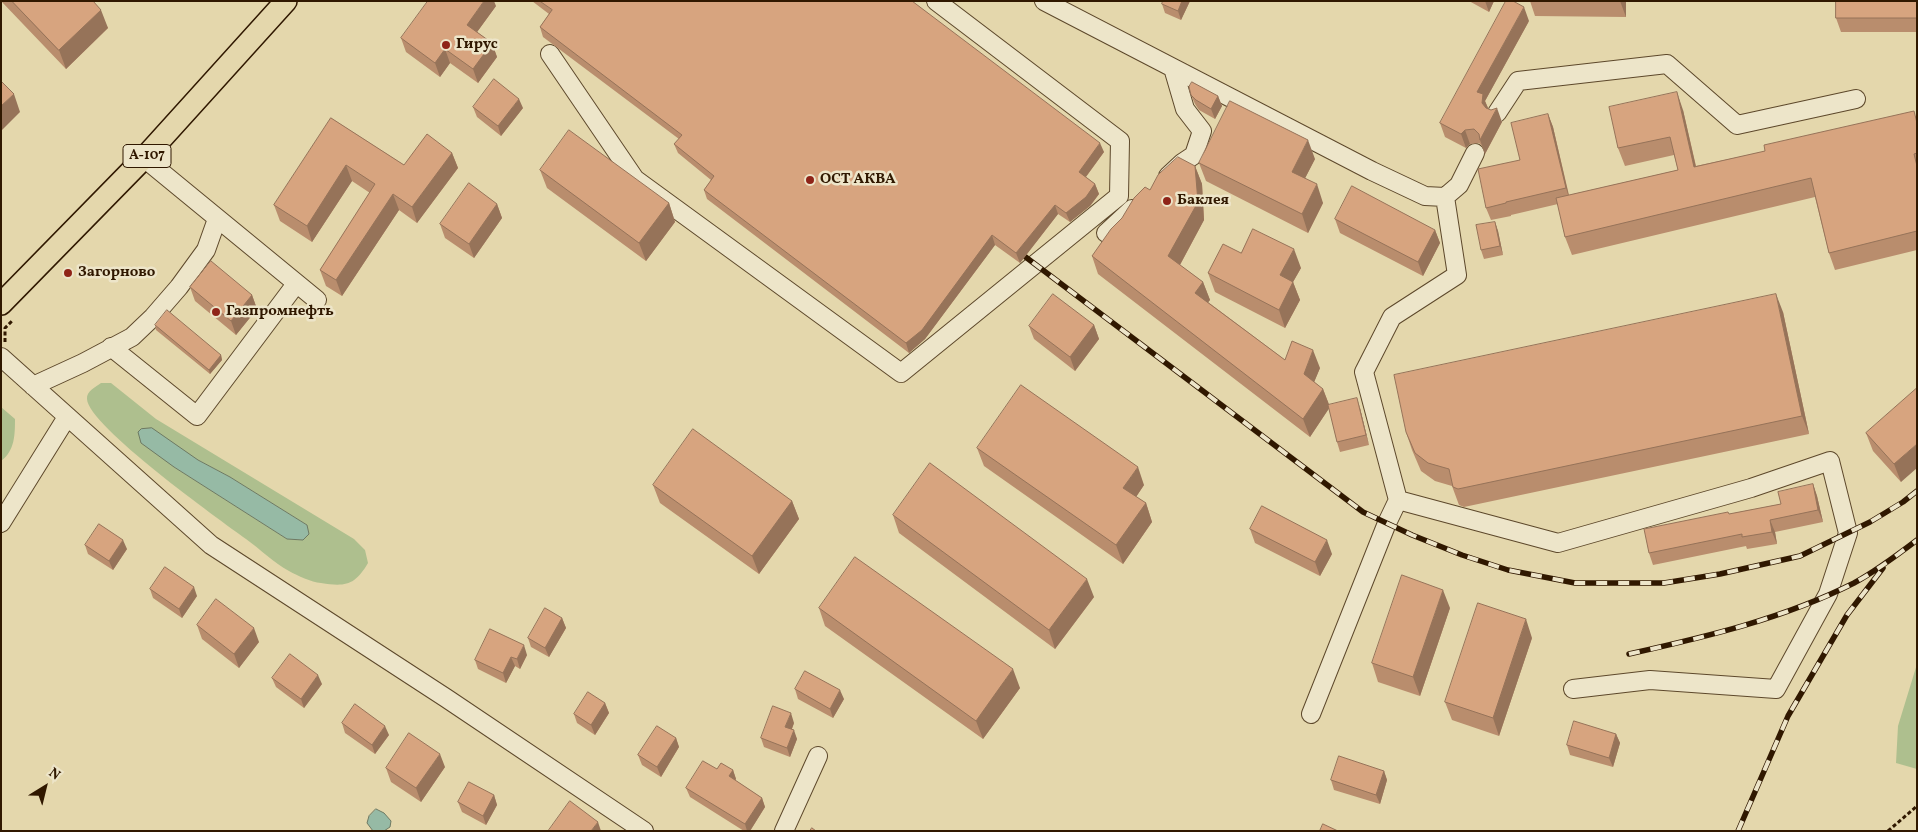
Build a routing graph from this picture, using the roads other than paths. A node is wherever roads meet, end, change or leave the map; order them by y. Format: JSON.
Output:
{"nodes":[{"id":1,"x":286,"y":1,"type":"edge"},
{"id":2,"x":936,"y":1,"type":"edge"},
{"id":3,"x":1044,"y":1,"type":"edge"},
{"id":4,"x":550,"y":54,"type":"dead end"},
{"id":5,"x":1173,"y":68,"type":"junction"},
{"id":6,"x":1856,"y":99,"type":"dead end"},
{"id":7,"x":1497,"y":112,"type":"edge"},
{"id":8,"x":1474,"y":152,"type":"dead end"},
{"id":9,"x":144,"y":158,"type":"junction"},
{"id":10,"x":1445,"y":197,"type":"junction"},
{"id":11,"x":217,"y":219,"type":"junction"},
{"id":12,"x":1106,"y":233,"type":"edge"},
{"id":13,"x":296,"y":284,"type":"junction"},
{"id":14,"x":317,"y":300,"type":"dead end"},
{"id":15,"x":4,"y":301,"type":"edge"},
{"id":16,"x":111,"y":347,"type":"junction"},
{"id":17,"x":4,"y":352,"type":"edge"},
{"id":18,"x":33,"y":386,"type":"junction"},
{"id":19,"x":67,"y":417,"type":"junction"},
{"id":20,"x":1398,"y":500,"type":"junction"},
{"id":21,"x":1,"y":523,"type":"edge"},
{"id":22,"x":1573,"y":689,"type":"dead end"},
{"id":23,"x":1311,"y":714,"type":"dead end"},
{"id":24,"x":818,"y":756,"type":"dead end"},
{"id":25,"x":644,"y":831,"type":"edge"},
{"id":26,"x":784,"y":831,"type":"edge"}],
"edges":[{"from":1,"to":9,"type":"main road","number":"А-107"},
{"from":2,"to":4,"type":"street"},
{"from":3,"to":5,"type":"street"},
{"from":5,"to":10,"type":"street"},
{"from":5,"to":12,"type":"street"},
{"from":6,"to":7,"type":"street"},
{"from":8,"to":10,"type":"street"},
{"from":9,"to":11,"type":"street"},
{"from":9,"to":15,"type":"main road","number":"А-107"},
{"from":10,"to":20,"type":"street"},
{"from":11,"to":13,"type":"street"},
{"from":11,"to":16,"type":"street"},
{"from":13,"to":14,"type":"street"},
{"from":13,"to":16,"type":"street"},
{"from":16,"to":18,"type":"street"},
{"from":17,"to":18,"type":"street"},
{"from":18,"to":19,"type":"street"},
{"from":19,"to":21,"type":"street"},
{"from":19,"to":25,"type":"street"},
{"from":20,"to":22,"type":"street"},
{"from":20,"to":23,"type":"street"},
{"from":24,"to":26,"type":"street"}]}
